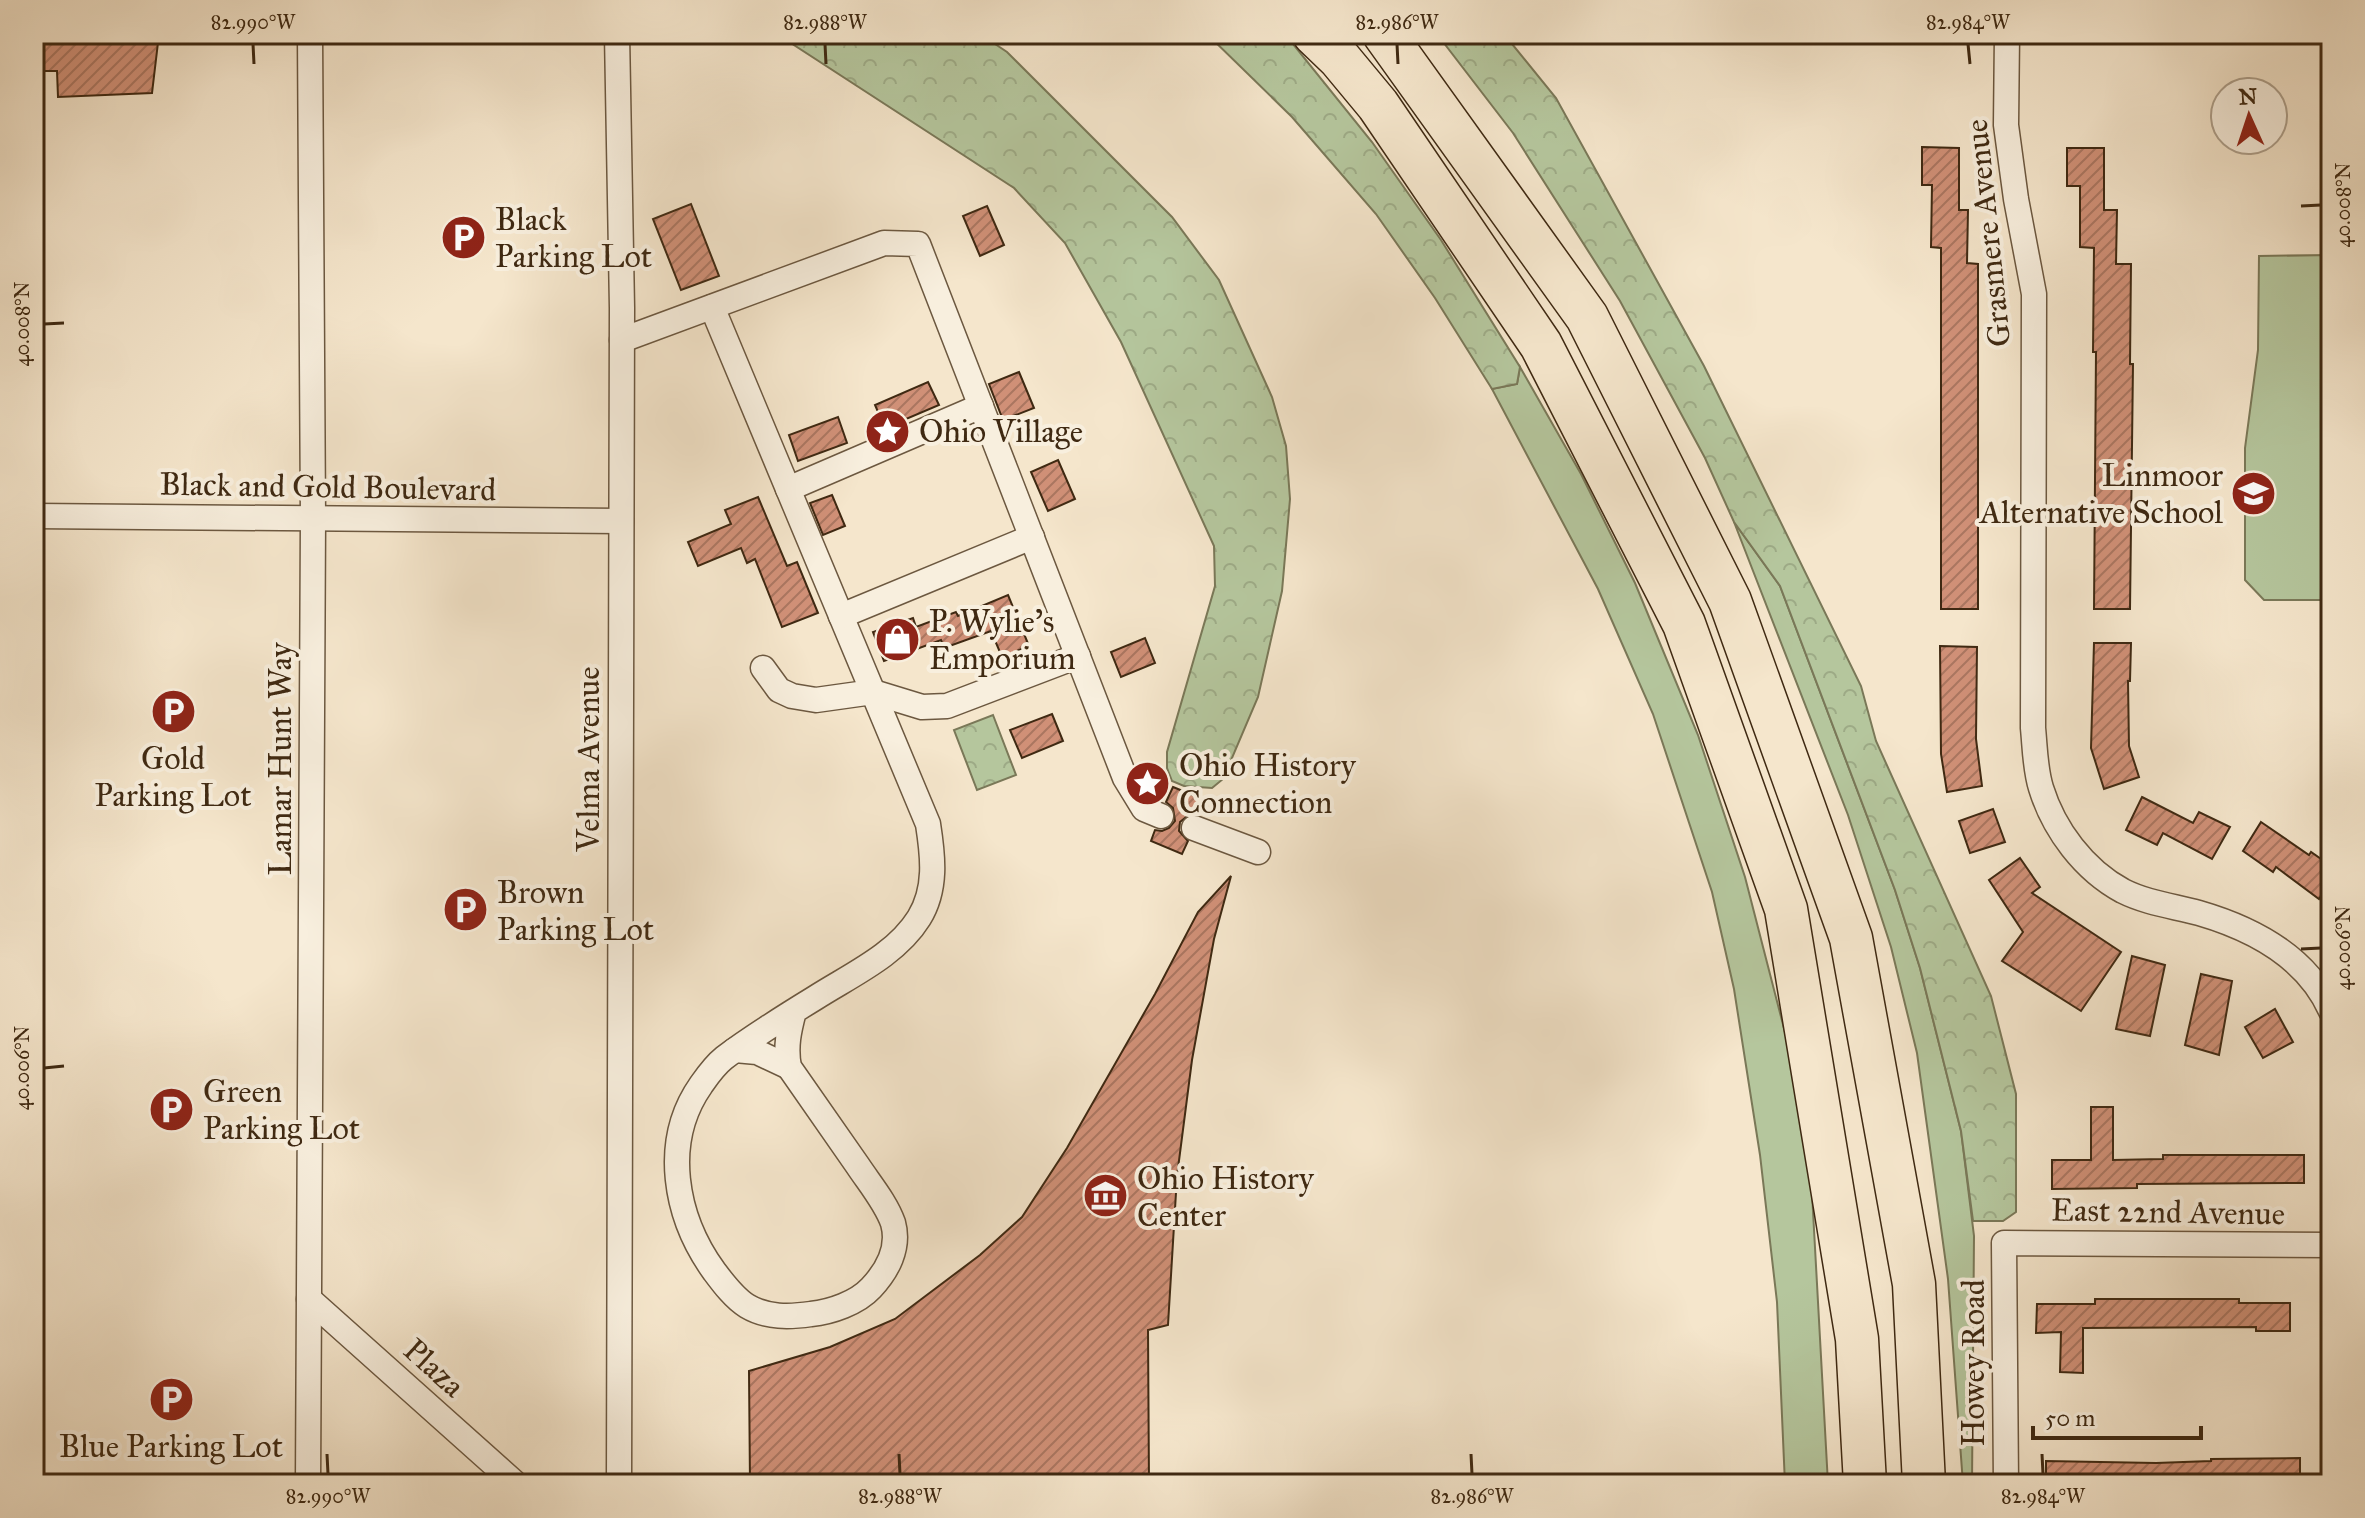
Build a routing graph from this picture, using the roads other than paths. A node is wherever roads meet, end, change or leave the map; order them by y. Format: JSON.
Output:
{"nodes":[{"id":1,"x":310,"y":34,"type":"edge"},
{"id":2,"x":617,"y":34,"type":"edge"},
{"id":3,"x":1314,"y":34,"type":"edge"},
{"id":4,"x":1384,"y":34,"type":"edge"},
{"id":5,"x":2007,"y":34,"type":"edge"},
{"id":6,"x":712,"y":307,"type":"junction"},
{"id":7,"x":622,"y":340,"type":"junction"},
{"id":8,"x":981,"y":406,"type":"junction"},
{"id":9,"x":788,"y":489,"type":"junction"},
{"id":10,"x":34,"y":516,"type":"edge"},
{"id":11,"x":313,"y":519,"type":"junction"},
{"id":12,"x":621,"y":521,"type":"junction"},
{"id":13,"x":1032,"y":537,"type":"junction"},
{"id":14,"x":841,"y":616,"type":"junction"},
{"id":15,"x":1078,"y":656,"type":"junction"},
{"id":16,"x":763,"y":668,"type":"dead end"},
{"id":17,"x":873,"y":692,"type":"junction"},
{"id":18,"x":1161,"y":816,"type":"dead end"},
{"id":19,"x":1194,"y":828,"type":"dead end"},
{"id":20,"x":1258,"y":852,"type":"dead end"},
{"id":21,"x":794,"y":1011,"type":"junction"},
{"id":22,"x":2331,"y":1011,"type":"edge"},
{"id":23,"x":735,"y":1050,"type":"junction"},
{"id":24,"x":789,"y":1067,"type":"junction"},
{"id":25,"x":2004,"y":1243,"type":"joint"},
{"id":26,"x":2331,"y":1245,"type":"edge"},
{"id":27,"x":309,"y":1299,"type":"junction"},
{"id":28,"x":308,"y":1484,"type":"edge"},
{"id":29,"x":516,"y":1484,"type":"edge"},
{"id":30,"x":619,"y":1484,"type":"edge"},
{"id":31,"x":1865,"y":1484,"type":"edge"},
{"id":32,"x":1924,"y":1484,"type":"edge"},
{"id":33,"x":2006,"y":1484,"type":"edge"}],
"edges":[{"from":1,"to":11,"type":"street","name":"Lamar Hunt Way"},
{"from":2,"to":7,"type":"street","name":"Velma Avenue"},
{"from":3,"to":31,"type":"highway"},
{"from":4,"to":32,"type":"highway"},
{"from":5,"to":22,"type":"street","name":"Grasmere Avenue"},
{"from":6,"to":7,"type":"street"},
{"from":6,"to":8,"type":"street"},
{"from":6,"to":9,"type":"street"},
{"from":7,"to":12,"type":"street","name":"Velma Avenue"},
{"from":8,"to":9,"type":"street"},
{"from":8,"to":13,"type":"street"},
{"from":9,"to":14,"type":"street"},
{"from":10,"to":11,"type":"street","name":"Black and Gold Boulevard"},
{"from":11,"to":12,"type":"street","name":"Black and Gold Boulevard"},
{"from":11,"to":27,"type":"street","name":"Lamar Hunt Way"},
{"from":12,"to":30,"type":"street","name":"Velma Avenue"},
{"from":13,"to":14,"type":"street"},
{"from":13,"to":15,"type":"street"},
{"from":14,"to":17,"type":"street"},
{"from":15,"to":17,"type":"street"},
{"from":15,"to":18,"type":"street"},
{"from":16,"to":17,"type":"street"},
{"from":17,"to":21,"type":"street"},
{"from":19,"to":20,"type":"street"},
{"from":21,"to":23,"type":"street"},
{"from":21,"to":24,"type":"street"},
{"from":23,"to":24,"type":"street"},
{"from":23,"to":24,"type":"street"},
{"from":25,"to":26,"type":"street","name":"East 22nd Avenue"},
{"from":25,"to":33,"type":"street","name":"Howey Road"},
{"from":27,"to":28,"type":"street","name":"Lamar Hunt Way"},
{"from":27,"to":29,"type":"street","name":"Plaza"}]}
